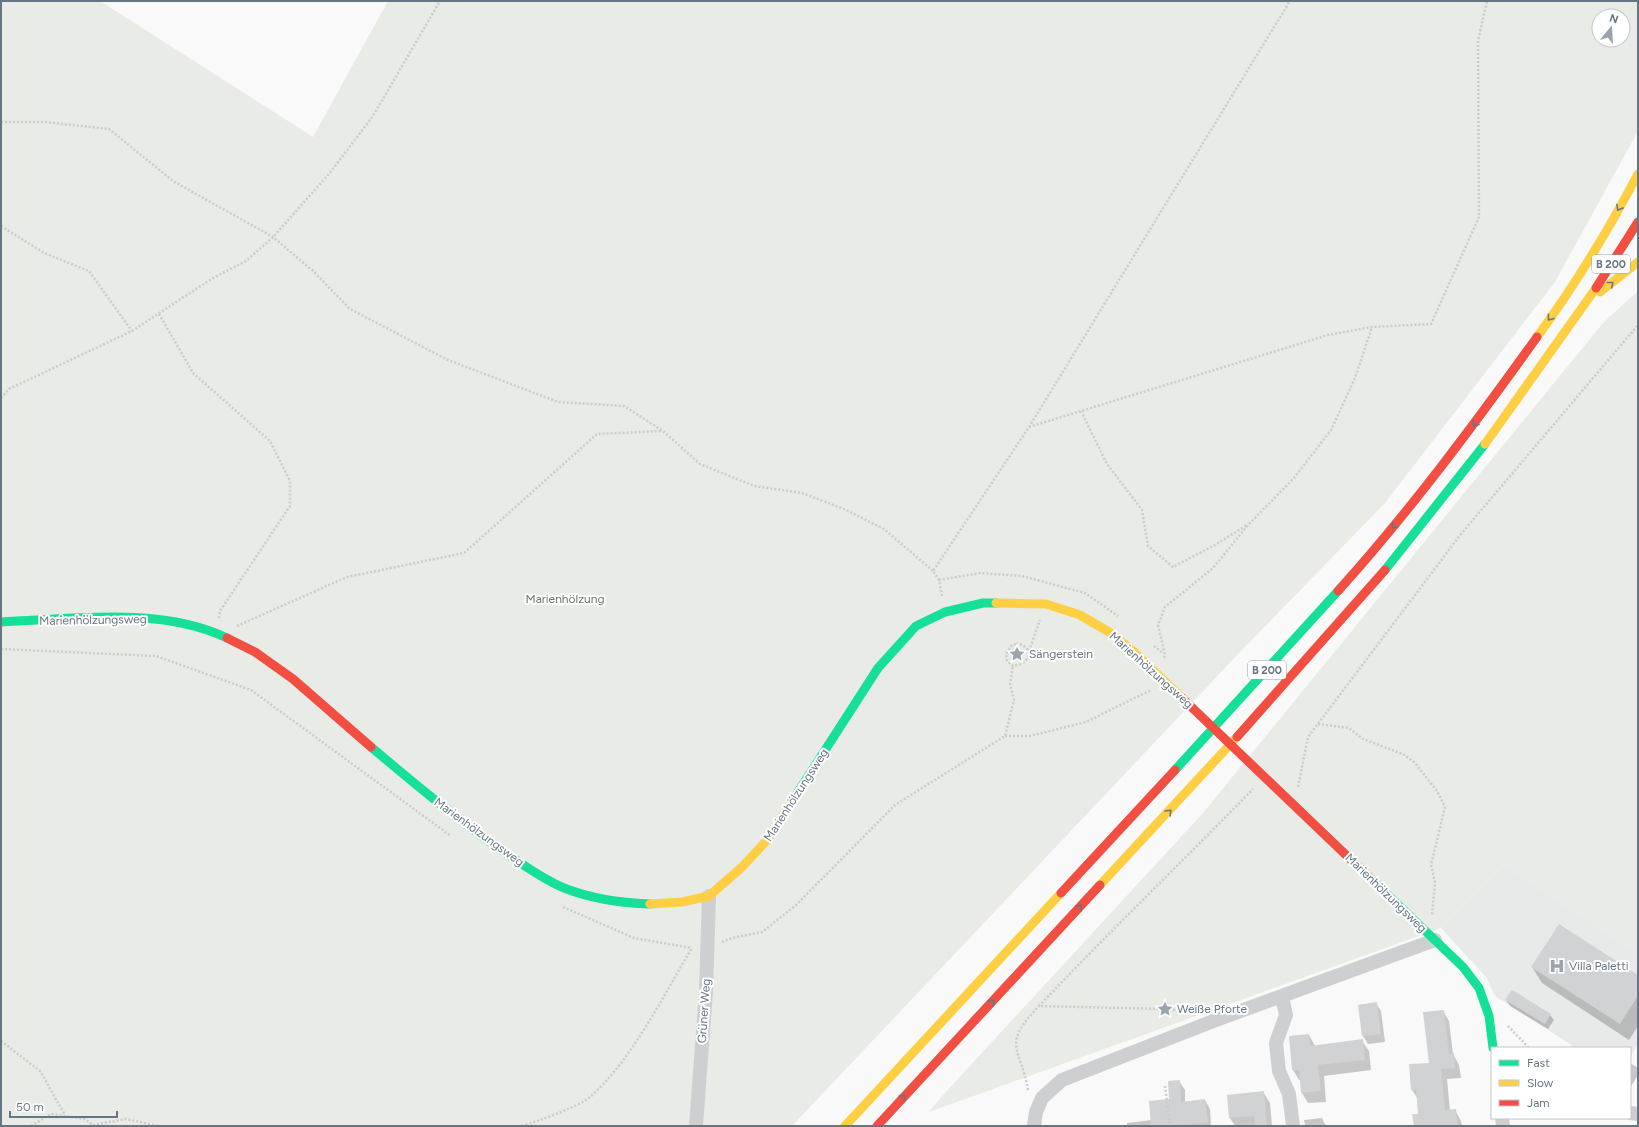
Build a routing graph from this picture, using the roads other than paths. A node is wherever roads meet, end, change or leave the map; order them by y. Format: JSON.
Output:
{"nodes":[{"id":1,"x":1638,"y":174,"type":"edge"},
{"id":2,"x":1638,"y":222,"type":"edge"},
{"id":3,"x":1638,"y":262,"type":"edge"},
{"id":4,"x":1584,"y":306,"type":"junction"},
{"id":5,"x":1,"y":622,"type":"edge"},
{"id":6,"x":710,"y":896,"type":"junction"},
{"id":7,"x":1435,"y":940,"type":"junction"},
{"id":8,"x":1282,"y":997,"type":"junction"},
{"id":9,"x":1494,"y":1047,"type":"edge"},
{"id":10,"x":696,"y":1126,"type":"edge"},
{"id":11,"x":846,"y":1126,"type":"edge"},
{"id":12,"x":877,"y":1126,"type":"edge"},
{"id":13,"x":1034,"y":1126,"type":"edge"},
{"id":14,"x":1292,"y":1126,"type":"edge"}],
"edges":[{"from":1,"to":11,"type":"main road","number":"B 200","one_way":true},
{"from":2,"to":4,"type":"main road","number":"B 200"},
{"from":4,"to":3,"type":"main road","one_way":true},
{"from":12,"to":4,"type":"main road","number":"B 200","one_way":true},
{"from":5,"to":6,"type":"main road","name":"Marienhölzungsweg"},
{"from":6,"to":7,"type":"main road","name":"Marienhölzungsweg"},
{"from":6,"to":10,"type":"street","name":"Grüner Weg"},
{"from":7,"to":8,"type":"street","name":"Marienhölzungsweg"},
{"from":7,"to":9,"type":"main road","name":"Marienhölzungsweg"},
{"from":8,"to":13,"type":"street","name":"Marienhölzungsweg"},
{"from":8,"to":14,"type":"street"}]}
